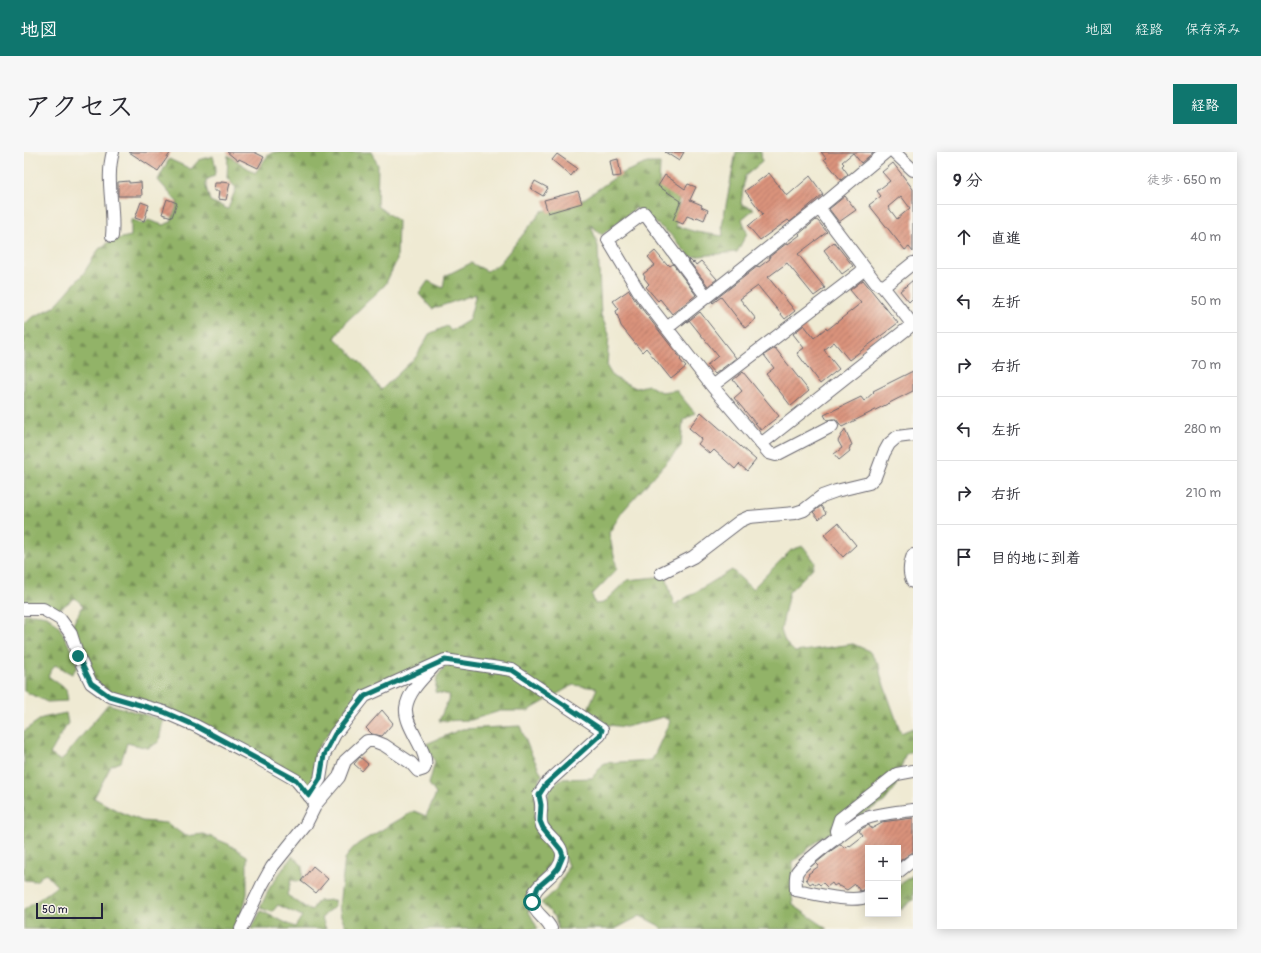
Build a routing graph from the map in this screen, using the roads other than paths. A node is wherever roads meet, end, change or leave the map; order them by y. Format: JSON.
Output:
{"nodes":[{"id":1,"x":113,"y":152,"type":"edge"},
{"id":2,"x":886,"y":152,"type":"edge"},
{"id":3,"x":894,"y":152,"type":"edge"},
{"id":4,"x":913,"y":170,"type":"edge"},
{"id":5,"x":819,"y":208,"type":"junction"},
{"id":6,"x":112,"y":236,"type":"dead end"},
{"id":7,"x":913,"y":263,"type":"edge"},
{"id":8,"x":865,"y":269,"type":"junction"},
{"id":9,"x":883,"y":287,"type":"junction"},
{"id":10,"x":706,"y":296,"type":"junction"},
{"id":11,"x":913,"y":325,"type":"edge"},
{"id":12,"x":667,"y":328,"type":"junction"},
{"id":13,"x":712,"y":386,"type":"junction"},
{"id":14,"x":832,"y":426,"type":"dead end"},
{"id":15,"x":913,"y":435,"type":"edge"},
{"id":16,"x":761,"y":444,"type":"junction"},
{"id":17,"x":913,"y":555,"type":"edge"},
{"id":18,"x":661,"y":573,"type":"dead end"},
{"id":19,"x":913,"y":582,"type":"edge"},
{"id":20,"x":24,"y":609,"type":"edge"},
{"id":21,"x":435,"y":665,"type":"junction"},
{"id":22,"x":913,"y":771,"type":"edge"},
{"id":23,"x":313,"y":800,"type":"junction"},
{"id":24,"x":913,"y":810,"type":"edge"},
{"id":25,"x":838,"y":837,"type":"junction"},
{"id":26,"x":913,"y":860,"type":"edge"},
{"id":27,"x":901,"y":870,"type":"edge"},
{"id":28,"x":865,"y":898,"type":"edge"},
{"id":29,"x":242,"y":929,"type":"edge"},
{"id":30,"x":551,"y":929,"type":"edge"}],
"edges":[{"from":1,"to":6,"type":"street"},
{"from":2,"to":5,"type":"street"},
{"from":3,"to":4,"type":"street"},
{"from":5,"to":8,"type":"street"},
{"from":5,"to":10,"type":"street"},
{"from":7,"to":9,"type":"street"},
{"from":8,"to":9,"type":"street"},
{"from":8,"to":13,"type":"street"},
{"from":9,"to":11,"type":"street"},
{"from":10,"to":12,"type":"street"},
{"from":10,"to":12,"type":"street"},
{"from":11,"to":16,"type":"street"},
{"from":12,"to":13,"type":"street"},
{"from":13,"to":16,"type":"street"},
{"from":14,"to":16,"type":"street"},
{"from":15,"to":18,"type":"street"},
{"from":17,"to":19,"type":"street"},
{"from":20,"to":23,"type":"street"},
{"from":21,"to":23,"type":"street"},
{"from":21,"to":23,"type":"street"},
{"from":21,"to":30,"type":"street"},
{"from":22,"to":25,"type":"street"},
{"from":23,"to":29,"type":"street"},
{"from":24,"to":25,"type":"street"},
{"from":25,"to":28,"type":"street"},
{"from":26,"to":27,"type":"street"}]}
